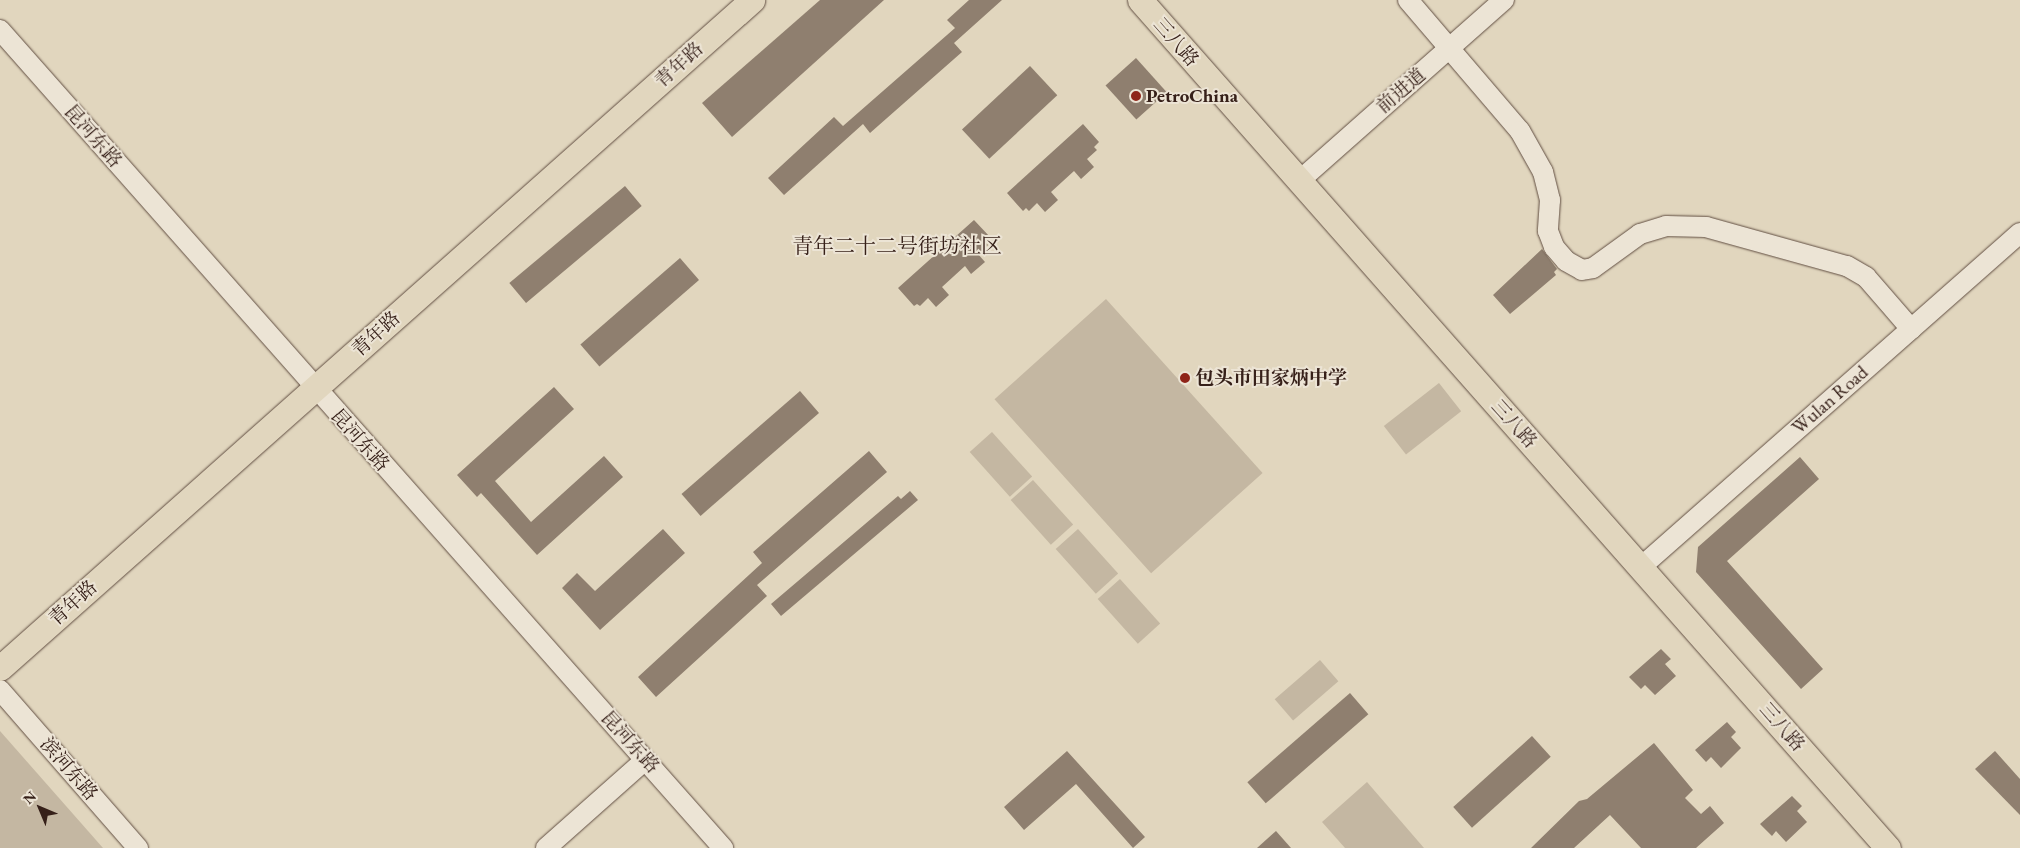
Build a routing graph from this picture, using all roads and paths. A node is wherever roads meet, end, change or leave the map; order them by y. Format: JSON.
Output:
{"nodes":[{"id":1,"x":752,"y":0,"type":"edge"},
{"id":2,"x":1140,"y":0,"type":"edge"},
{"id":3,"x":1408,"y":0,"type":"edge"},
{"id":4,"x":1504,"y":0,"type":"edge"},
{"id":5,"x":0,"y":30,"type":"edge"},
{"id":6,"x":1451,"y":47,"type":"junction"},
{"id":7,"x":1298,"y":182,"type":"junction"},
{"id":8,"x":2020,"y":233,"type":"edge"},
{"id":9,"x":1911,"y":329,"type":"junction"},
{"id":10,"x":314,"y":389,"type":"junction"},
{"id":11,"x":1641,"y":567,"type":"junction"},
{"id":12,"x":0,"y":668,"type":"edge"},
{"id":13,"x":0,"y":690,"type":"edge"},
{"id":14,"x":645,"y":760,"type":"junction"},
{"id":15,"x":138,"y":848,"type":"edge"},
{"id":16,"x":546,"y":848,"type":"edge"},
{"id":17,"x":723,"y":848,"type":"edge"},
{"id":18,"x":1888,"y":848,"type":"edge"}],
"edges":[{"from":1,"to":10,"type":"main road","name":"青年路"},
{"from":2,"to":7,"type":"main road","name":"三八路"},
{"from":3,"to":6,"type":"street"},
{"from":4,"to":6,"type":"street","name":"前进道"},
{"from":5,"to":10,"type":"street","name":"昆河东路"},
{"from":6,"to":7,"type":"street","name":"前进道"},
{"from":6,"to":9,"type":"street"},
{"from":7,"to":11,"type":"main road","name":"三八路"},
{"from":8,"to":9,"type":"street","name":"Wulan Road"},
{"from":9,"to":11,"type":"street","name":"Wulan Road"},
{"from":10,"to":12,"type":"main road","name":"青年路"},
{"from":10,"to":14,"type":"street","name":"昆河东路"},
{"from":11,"to":18,"type":"main road","name":"三八路"},
{"from":13,"to":15,"type":"street","name":"滨河东路"},
{"from":14,"to":16,"type":"street"},
{"from":14,"to":17,"type":"street","name":"昆河东路"}]}
